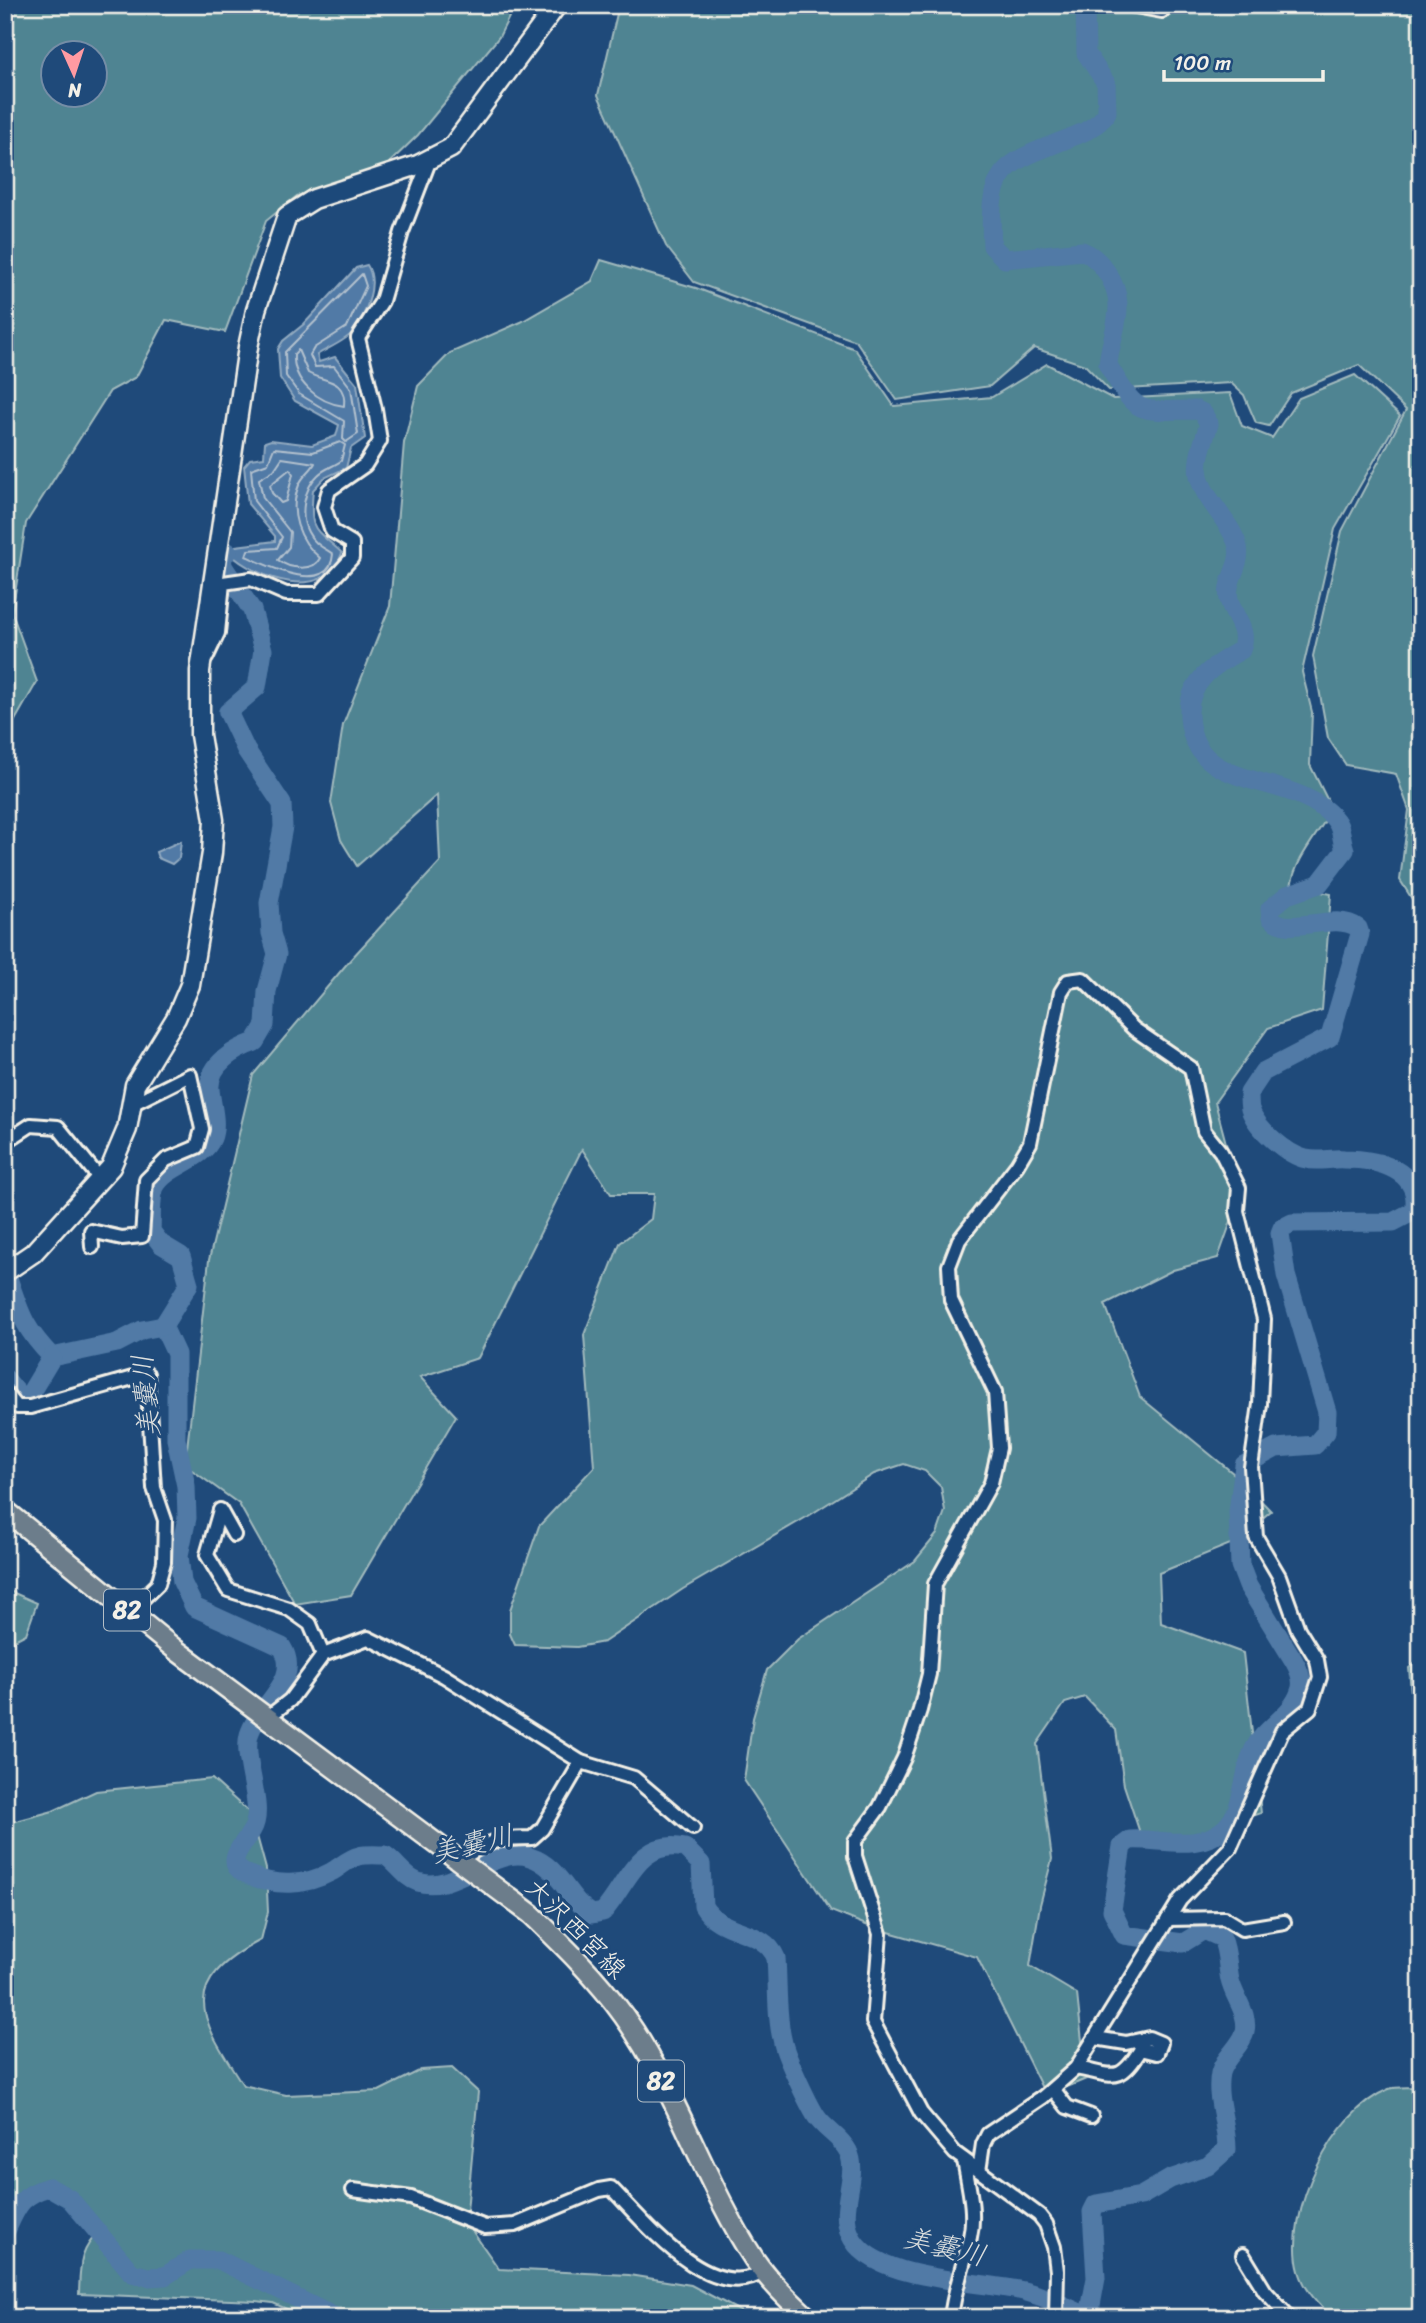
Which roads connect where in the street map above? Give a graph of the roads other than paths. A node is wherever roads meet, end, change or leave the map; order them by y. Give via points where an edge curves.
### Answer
1 (557, 5) edge
2 (1130, 5) edge
3 (1162, 11) dead end
4 (430, 159) junction
5 (200, 671) junction
6 (132, 1104) junction
7 (5, 1142) edge
8 (100, 1180) junction
9 (92, 1247) dead end
10 (5, 1272) edge
11 (5, 1392) edge
12 (5, 1510) edge
13 (234, 1535) dead end
14 (129, 1612) junction
15 (323, 1656) junction
16 (261, 1713) junction
17 (581, 1762) junction
18 (693, 1829) dead end
19 (466, 1866) junction
20 (1168, 1919) junction
21 (1284, 1922) dead end
22 (1095, 2038) junction
23 (1076, 2068) junction
24 (1053, 2090) junction
25 (1091, 2116) dead end
26 (964, 2160) junction
27 (979, 2171) junction
28 (353, 2190) dead end
29 (1243, 2255) dead end
30 (764, 2271) junction
31 (808, 2318) edge
32 (951, 2318) edge
33 (1056, 2318) edge
34 (1290, 2318) edge

1 - 4 street via 451,148
2 - 3 street
4 - 5 street via 314,199 287,216 247,346
4 - 5 street via 382,301 358,338 380,442 365,465 328,490 324,507 331,530 352,543 352,558 318,594 286,594 251,579 223,583 218,633
5 - 6 street via 201,735 214,820 212,853 187,996 143,1068
6 - 8 street via 111,1167
6 - 9 street via 190,1075 202,1129 197,1147 166,1160 146,1180 142,1236 122,1238 91,1231
7 - 8 street via 31,1125 58,1127
8 - 10 street via 33,1253
11 - 14 street via 17,1407 30,1407 148,1374 154,1488 165,1520 164,1562 158,1584
12 - 14 main road, 大沢西宮線 / 82
13 - 15 street via 220,1510 207,1555 228,1590 289,1609 310,1624
14 - 16 main road, 大沢西宮線 / 82
15 - 16 street via 290,1700
15 - 17 street via 368,1638 444,1676
16 - 19 main road, 大沢西宮線 / 82
17 - 18 street via 634,1778
17 - 19 street via 542,1829 532,1838 481,1844
19 - 30 main road, 大沢西宮線 / 82 via 531,1914 582,1963 624,2016 726,2211
20 - 21 street via 1224,1918 1242,1929
20 - 22 street
20 - 26 street via 1230,1848 1282,1731 1310,1709 1320,1677 1317,1660 1298,1629 1279,1576 1256,1537 1251,1467 1264,1319 1237,1211 1239,1188 1204,1132 1191,1068 1134,1029 1083,979 1068,981 1061,992 1030,1143 959,1240 949,1266 951,1300 995,1392 999,1448 991,1483 936,1584 929,1674 904,1758 880,1807 855,1840 858,1867 880,1934 873,2022 921,2113
22 - 23 street
22 - 23 street via 1126,2043 1149,2038 1161,2043 1157,2053 1141,2049 1127,2071 1118,2076
23 - 24 street
24 - 25 street via 1067,2107
24 - 27 street via 988,2134
26 - 27 street
26 - 32 street via 972,2210
27 - 33 street via 1039,2215 1054,2247
28 - 30 street via 411,2198 485,2227 515,2225 611,2188 689,2264 733,2278 755,2277
29 - 34 street via 1265,2291
30 - 31 main road, 大沢西宮線 / 82

